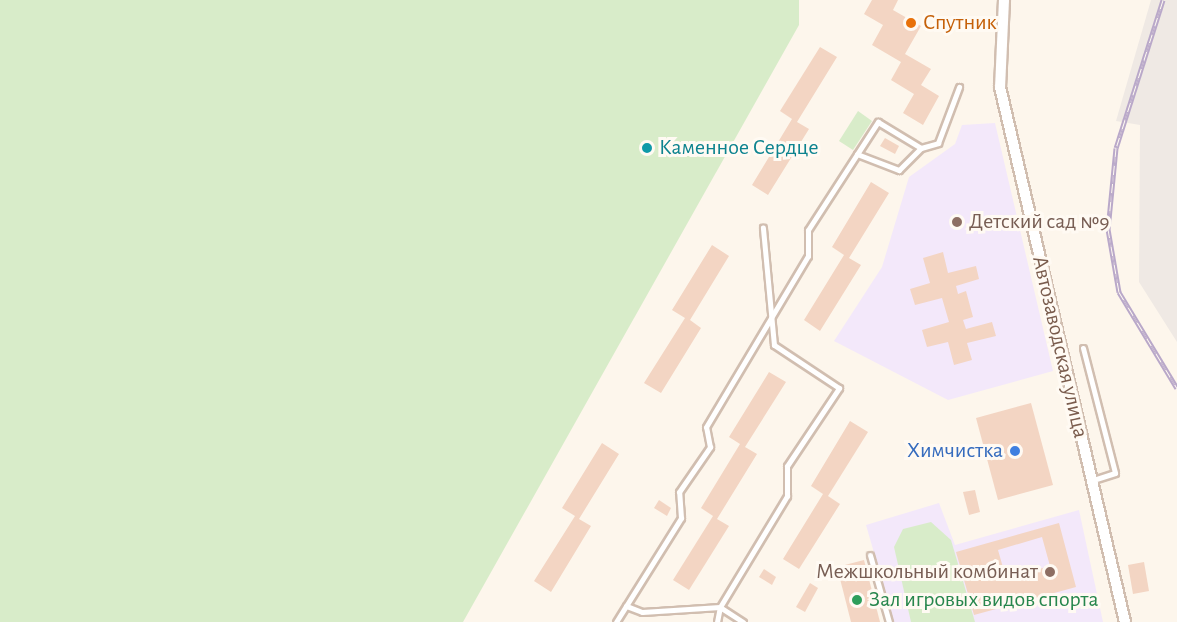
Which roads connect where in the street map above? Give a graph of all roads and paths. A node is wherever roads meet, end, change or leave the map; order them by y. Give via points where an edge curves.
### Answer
1 (1004, 0) edge
2 (958, 87) dead end
3 (921, 148) junction
4 (857, 154) junction
5 (763, 228) dead end
6 (771, 316) junction
7 (1083, 348) dead end
8 (1090, 481) junction
9 (870, 555) dead end
10 (626, 606) junction
11 (720, 607) junction
12 (616, 622) edge
13 (717, 622) edge
14 (743, 622) edge
15 (889, 622) edge
16 (1125, 622) edge

1 - 8 street, Автозаводская улица via 1000,87
2 - 3 lane via 938,143
3 - 4 lane via 899,170
3 - 4 lane via 878,122
4 - 6 lane via 808,230 808,256
5 - 6 lane
6 - 10 lane via 706,426 710,447 679,492 681,518
6 - 11 lane via 774,345 839,388 787,466 787,496
7 - 8 lane via 1115,473
8 - 16 street, Автозаводская улица
9 - 15 lane
10 - 11 lane via 642,612
10 - 12 lane
11 - 13 lane
11 - 14 lane

